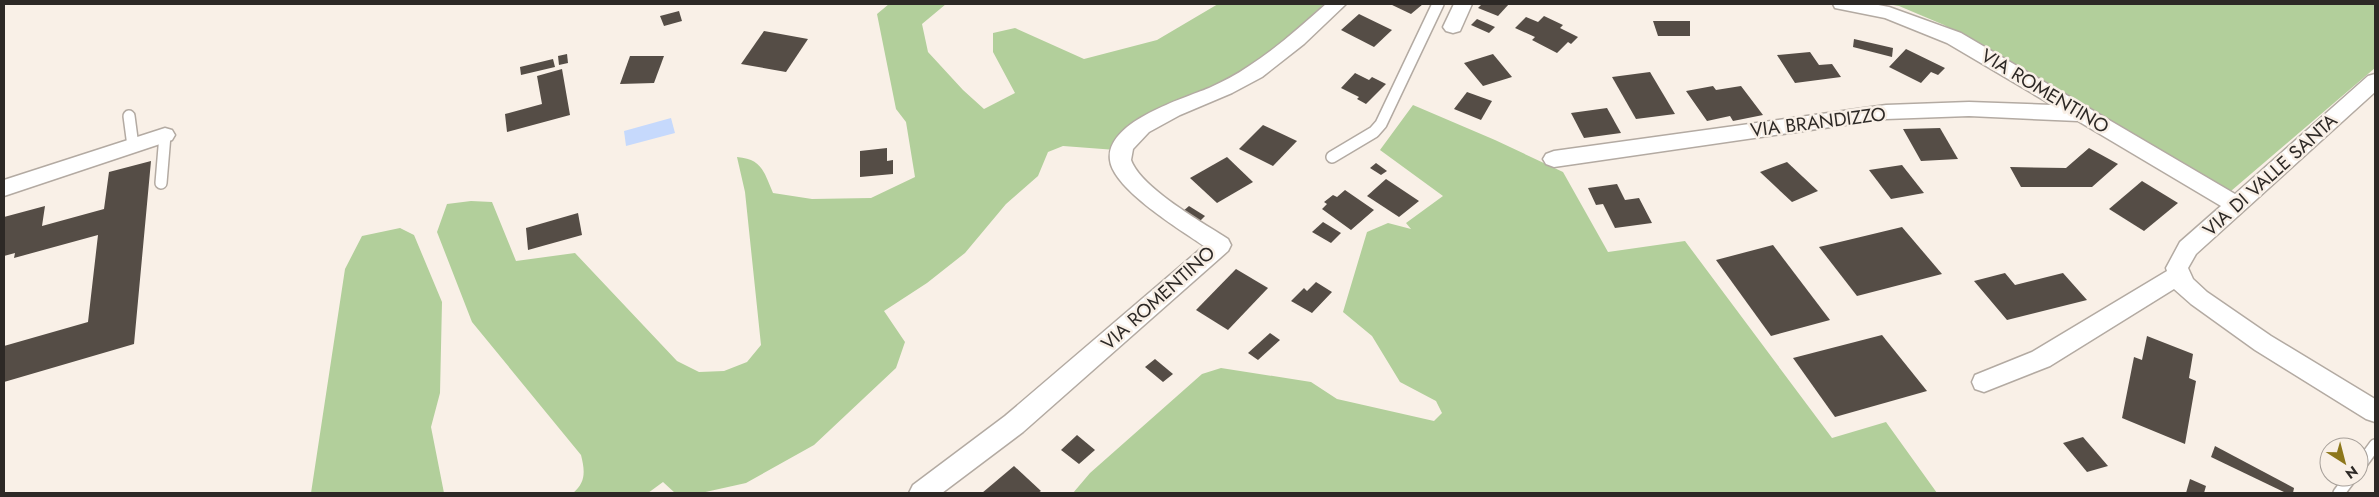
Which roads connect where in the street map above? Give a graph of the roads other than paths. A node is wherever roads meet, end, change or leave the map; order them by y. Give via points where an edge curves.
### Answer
1 (1337, 4) edge
2 (1438, 4) edge
3 (1463, 4) edge
4 (1842, 4) edge
5 (1453, 27) dead end
6 (2375, 81) edge
7 (2083, 114) junction
8 (129, 116) dead end
9 (165, 135) joint
10 (133, 146) junction
11 (1332, 157) dead end
12 (1554, 159) dead end
13 (161, 183) dead end
14 (4, 188) edge
15 (2236, 205) junction
16 (2178, 276) junction
17 (1984, 382) dead end
18 (2375, 412) edge
19 (922, 493) edge

1 - 19 street, VIA ROMENTINO via 1255,71 1216,93 1161,116 1128,140 1120,153 1120,161 1128,175 1148,196 1220,245 1014,424
2 - 11 lane via 1381,124 1368,136
3 - 5 street
4 - 7 street, VIA ROMENTINO via 1888,13 1947,35
6 - 15 street, VIA DI VALLE SANTA
7 - 12 street, VIA BRANDIZZO via 1969,109 1886,112
7 - 15 street, VIA ROMENTINO
8 - 10 lane
9 - 10 street
9 - 13 lane
10 - 14 street
15 - 16 street, VIA DI VALLE SANTA via 2188,248 2179,262
16 - 17 street via 2041,359
16 - 18 street via 2190,292 2263,343

